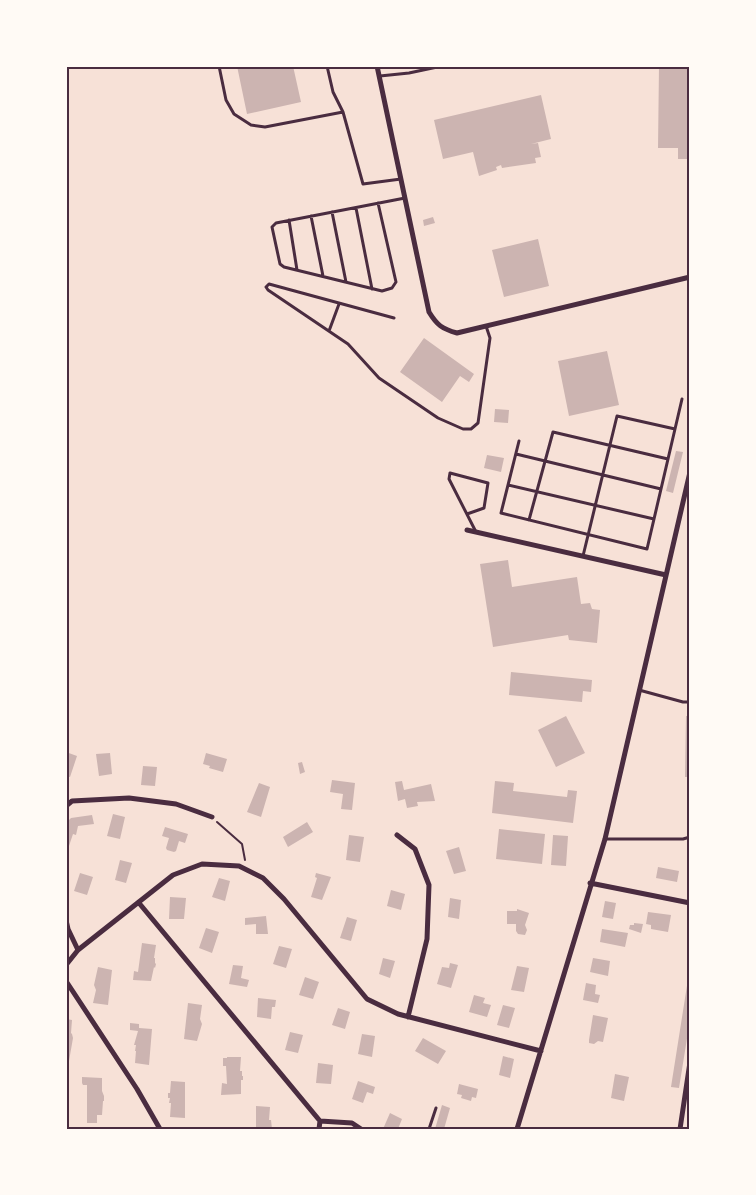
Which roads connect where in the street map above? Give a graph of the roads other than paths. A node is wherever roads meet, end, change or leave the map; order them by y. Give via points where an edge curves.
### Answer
1 (220, 66) edge
2 (327, 66) edge
3 (377, 66) edge
4 (414, 66) edge
5 (442, 66) edge
6 (416, 72) junction
7 (379, 76) junction
8 (343, 112) junction
9 (401, 179) junction
10 (405, 198) junction
11 (378, 203) junction
12 (356, 208) junction
13 (332, 212) junction
14 (311, 216) junction
15 (289, 220) junction
16 (297, 270) junction
17 (323, 276) junction
18 (690, 277) edge
19 (346, 282) junction
20 (372, 288) junction
21 (339, 304) junction
22 (394, 318) dead end
23 (485, 326) junction
24 (329, 331) junction
25 (682, 399) dead end
26 (675, 429) junction
27 (519, 441) dead end
28 (610, 445) junction
29 (516, 454) junction
30 (668, 458) junction
31 (545, 461) junction
32 (690, 472) edge
33 (602, 475) junction
34 (508, 485) junction
35 (661, 488) junction
36 (537, 491) junction
37 (595, 504) junction
38 (467, 514) junction
39 (654, 519) junction
40 (529, 520) junction
41 (467, 530) dead end
42 (476, 532) junction
43 (588, 534) junction
44 (583, 556) junction
45 (666, 575) junction
46 (639, 690) junction
47 (690, 702) edge
48 (66, 806) edge
49 (212, 817) road end
50 (397, 835) dead end
51 (690, 837) edge
52 (605, 839) junction
53 (590, 883) junction
54 (140, 902) junction
55 (690, 903) edge
56 (66, 920) edge
57 (78, 950) junction
58 (66, 965) edge
59 (66, 981) edge
60 (408, 1017) junction
61 (540, 1051) junction
62 (690, 1062) edge
63 (436, 1108) dead end
64 (320, 1121) junction
65 (160, 1129) edge
66 (319, 1129) edge
67 (361, 1129) edge
68 (430, 1129) edge
69 (517, 1129) edge
70 (680, 1129) edge

1 - 8 lane via 226,100 234,114 251,124 265,127
2 - 8 lane via 333,92
3 - 7 street
4 - 6 lane
5 - 6 lane
6 - 7 lane
7 - 9 street
8 - 9 lane via 363,184
9 - 10 street
10 - 11 lane
10 - 23 street via 429,312 434,321 457,333
11 - 12 lane
11 - 20 lane via 396,282 392,288 382,291
12 - 13 lane
12 - 20 lane
13 - 14 lane
13 - 19 lane
14 - 15 lane
14 - 17 lane
15 - 16 lane
15 - 16 lane via 272,227 280,264
16 - 17 lane
17 - 19 lane
18 - 23 street
19 - 20 lane
21 - 22 lane
21 - 24 lane
21 - 24 lane via 267,284 268,290
23 - 24 lane via 490,338 478,424 463,429 438,418 379,378 348,344
25 - 26 lane
26 - 28 lane via 617,416
26 - 30 lane
27 - 29 lane
28 - 30 lane
28 - 31 lane via 553,432
28 - 33 lane
29 - 31 lane
29 - 34 lane
30 - 35 lane
31 - 33 lane
31 - 36 lane
32 - 45 street
33 - 35 lane
33 - 37 lane
34 - 36 lane
34 - 40 lane via 501,513
35 - 39 lane
36 - 37 lane
36 - 40 lane
37 - 39 lane
37 - 43 lane
38 - 38 lane via 484,508 488,484 450,473 449,479
38 - 42 lane
39 - 43 lane via 647,549
40 - 43 lane
41 - 42 street
42 - 44 street
43 - 44 lane
44 - 45 street
45 - 46 street
46 - 47 lane
46 - 52 street
48 - 49 street via 72,801 129,798 176,804
50 - 60 street via 415,850 429,885 428,939
51 - 52 lane
52 - 53 street
53 - 55 street
53 - 61 street
54 - 57 street
54 - 60 street via 173,876 202,864 238,866 263,878 284,899 367,999
54 - 64 street
56 - 57 street
57 - 58 street
59 - 65 street
60 - 61 street
61 - 69 street
62 - 70 street
63 - 68 lane
64 - 66 street
64 - 67 street via 352,1123

